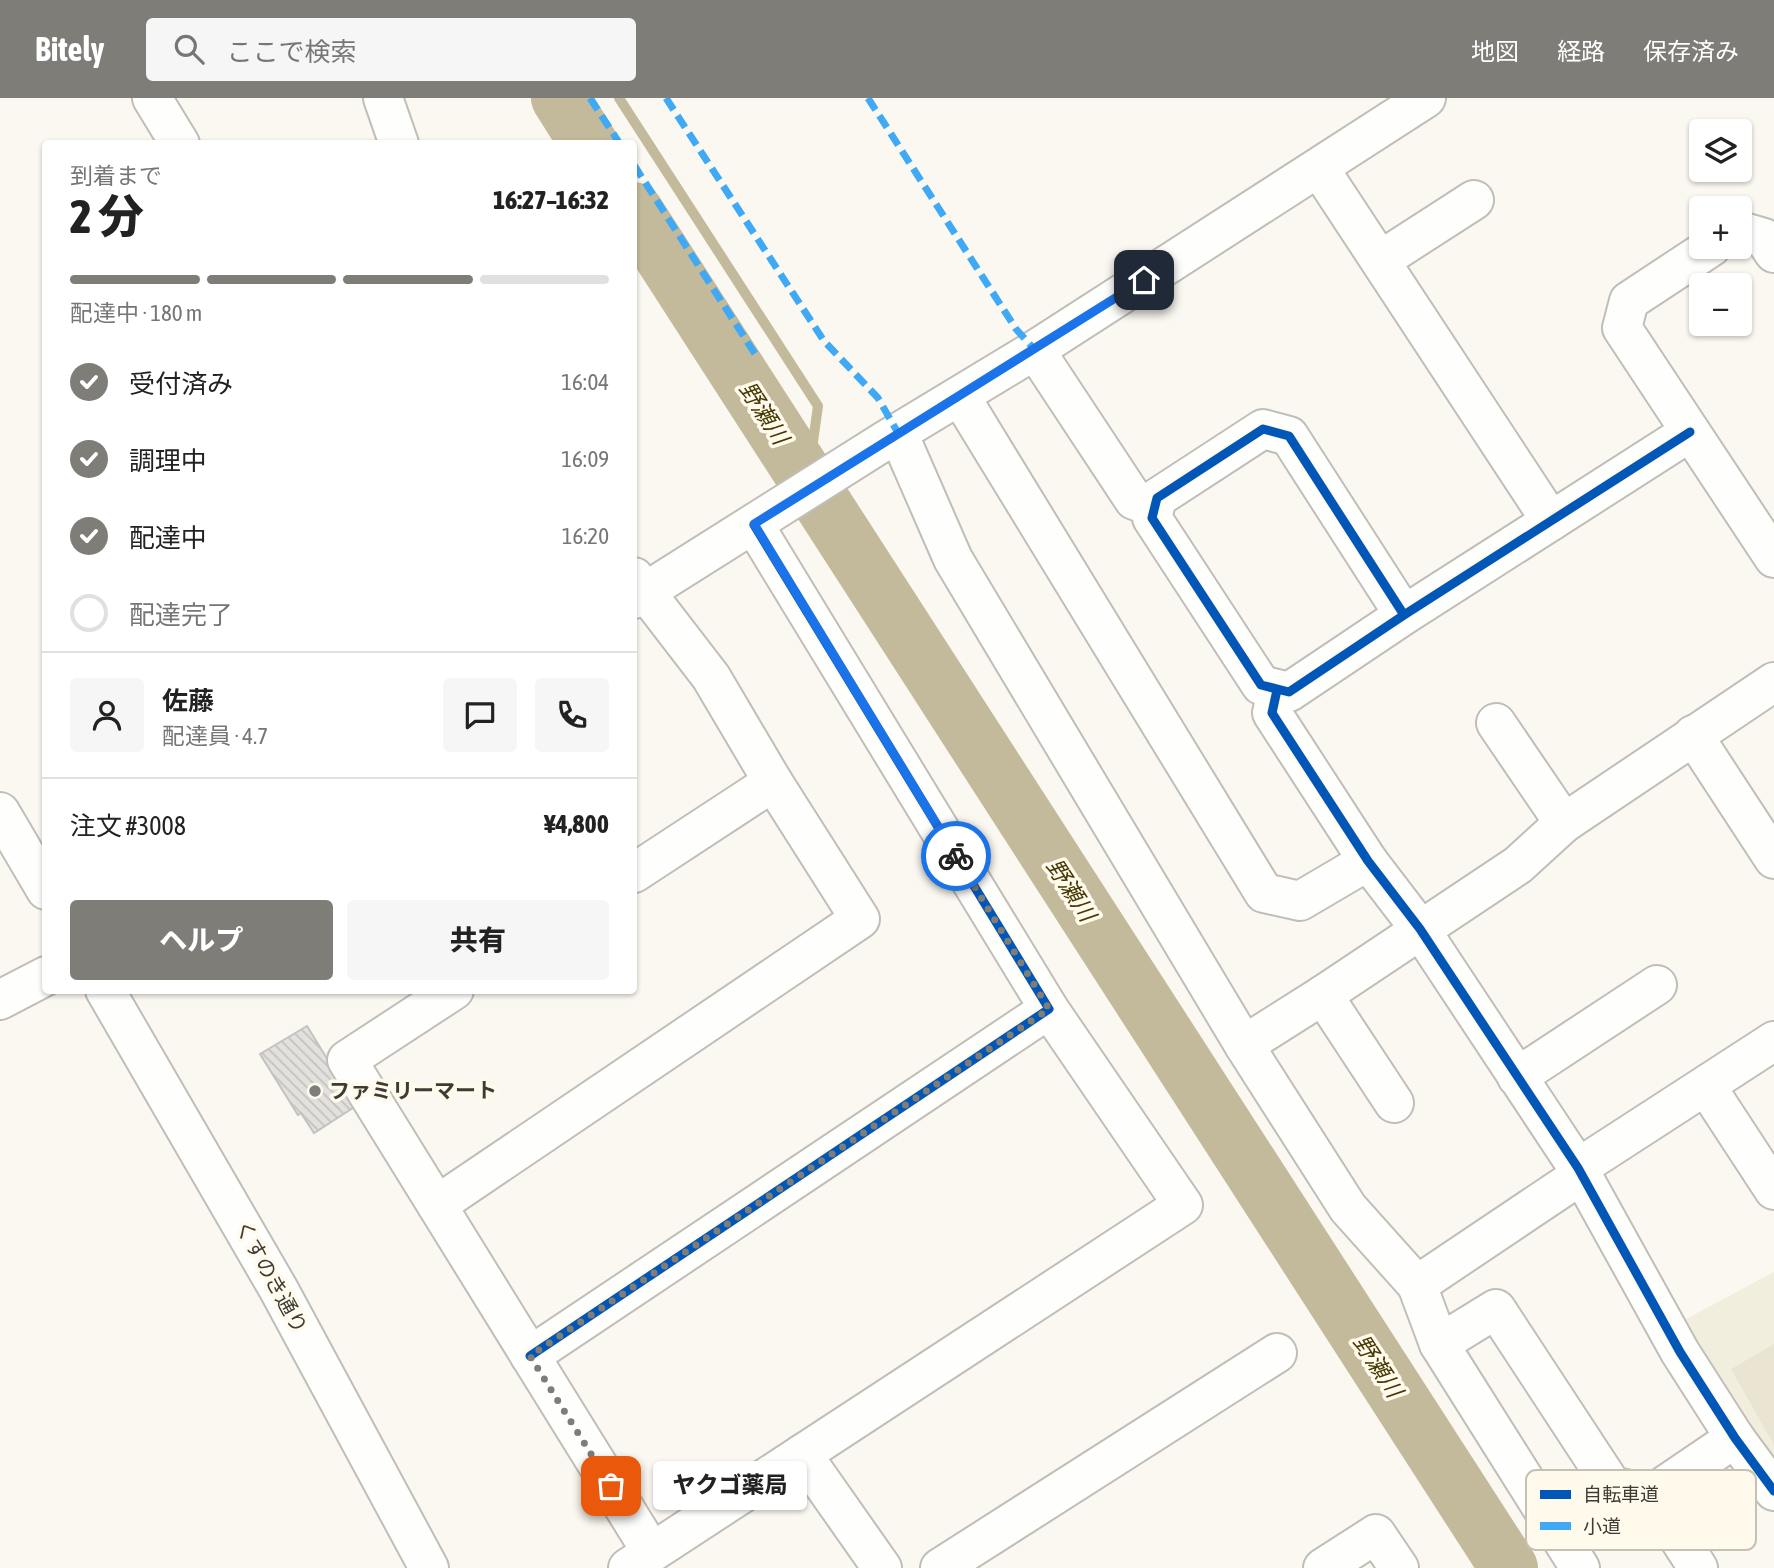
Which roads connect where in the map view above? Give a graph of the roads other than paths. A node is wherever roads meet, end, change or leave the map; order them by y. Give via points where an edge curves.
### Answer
1 (152, 98) edge
2 (383, 98) edge
3 (1426, 98) edge
4 (178, 140) edge
5 (398, 140) edge
6 (1319, 168) junction
7 (1474, 200) dead end
8 (1752, 234) edge
9 (1774, 253) edge
10 (1693, 259) edge
11 (1381, 260) junction
12 (1035, 350) junction
13 (960, 396) junction
14 (1690, 432) junction
15 (892, 436) junction
16 (1154, 508) junction
17 (766, 516) junction
18 (1551, 521) junction
19 (1774, 558) edge
20 (637, 589) edge
21 (1404, 615) junction
22 (1774, 682) edge
23 (1277, 690) junction
24 (1496, 723) dead end
25 (1693, 735) junction
26 (773, 782) junction
27 (0, 812) edge
28 (1564, 823) junction
29 (1774, 859) edge
30 (1368, 861) junction
31 (637, 871) edge
32 (42, 883) edge
33 (1420, 929) junction
34 (42, 978) edge
35 (1657, 985) dead end
36 (107, 994) edge
37 (448, 994) edge
38 (1323, 995) junction
39 (0, 1000) edge
40 (1049, 1009) junction
41 (1774, 1041) edge
42 (1244, 1045) junction
43 (1517, 1077) junction
44 (1706, 1086) junction
45 (1394, 1103) dead end
46 (1579, 1172) junction
47 (1774, 1190) edge
48 (437, 1205) junction
49 (1417, 1285) junction
50 (1440, 1344) junction
51 (1277, 1353) dead end
52 (530, 1356) junction
53 (1735, 1438) junction
54 (803, 1454) junction
55 (1602, 1470) edge
56 (1688, 1470) edge
57 (1526, 1482) edge
58 (1774, 1491) edge
59 (1569, 1550) edge
60 (1686, 1550) edge
61 (639, 1560) edge
62 (429, 1568) edge
63 (882, 1568) edge
64 (940, 1568) edge
65 (1323, 1568) edge
66 (1399, 1568) edge
67 (1580, 1568) edge
68 (1698, 1568) edge

1 - 4 street
2 - 5 street
3 - 6 street
6 - 11 street
6 - 12 street
7 - 11 street
8 - 9 street via 1764,238
10 - 14 street via 1629,301 1622,328
11 - 18 street
12 - 13 street
12 - 16 street via 1134,500
13 - 15 street
13 - 30 street via 1264,893 1300,901
14 - 18 street
14 - 19 street
15 - 17 street
15 - 42 street via 953,559
16 - 21 street via 1157,498 1263,429 1289,436
16 - 23 street via 1152,518 1261,685
17 - 20 street
17 - 40 street
18 - 21 street
20 - 26 street via 711,677
21 - 23 street via 1289,692
22 - 25 street
23 - 30 street via 1272,713
24 - 28 street
25 - 28 street
25 - 29 street
26 - 31 street
26 - 48 street via 860,919
27 - 32 street
28 - 33 street via 1518,865
30 - 33 street
33 - 38 street
33 - 43 street
34 - 39 street
35 - 43 street
36 - 62 street, くすのき通り via 279,1290
37 - 48 street via 347,1060
38 - 42 street
38 - 45 street
40 - 52 street
40 - 54 street via 1183,1205
41 - 44 street
42 - 49 street via 1348,1208
43 - 46 street
44 - 46 street
44 - 47 street
46 - 49 street
46 - 53 street via 1680,1352
48 - 52 street
49 - 50 street
50 - 55 street via 1496,1309
50 - 57 street
51 - 64 street
52 - 61 street
53 - 56 street
53 - 58 street
54 - 61 street
54 - 63 street
59 - 67 street
60 - 68 street
65 - 66 street via 1376,1534

